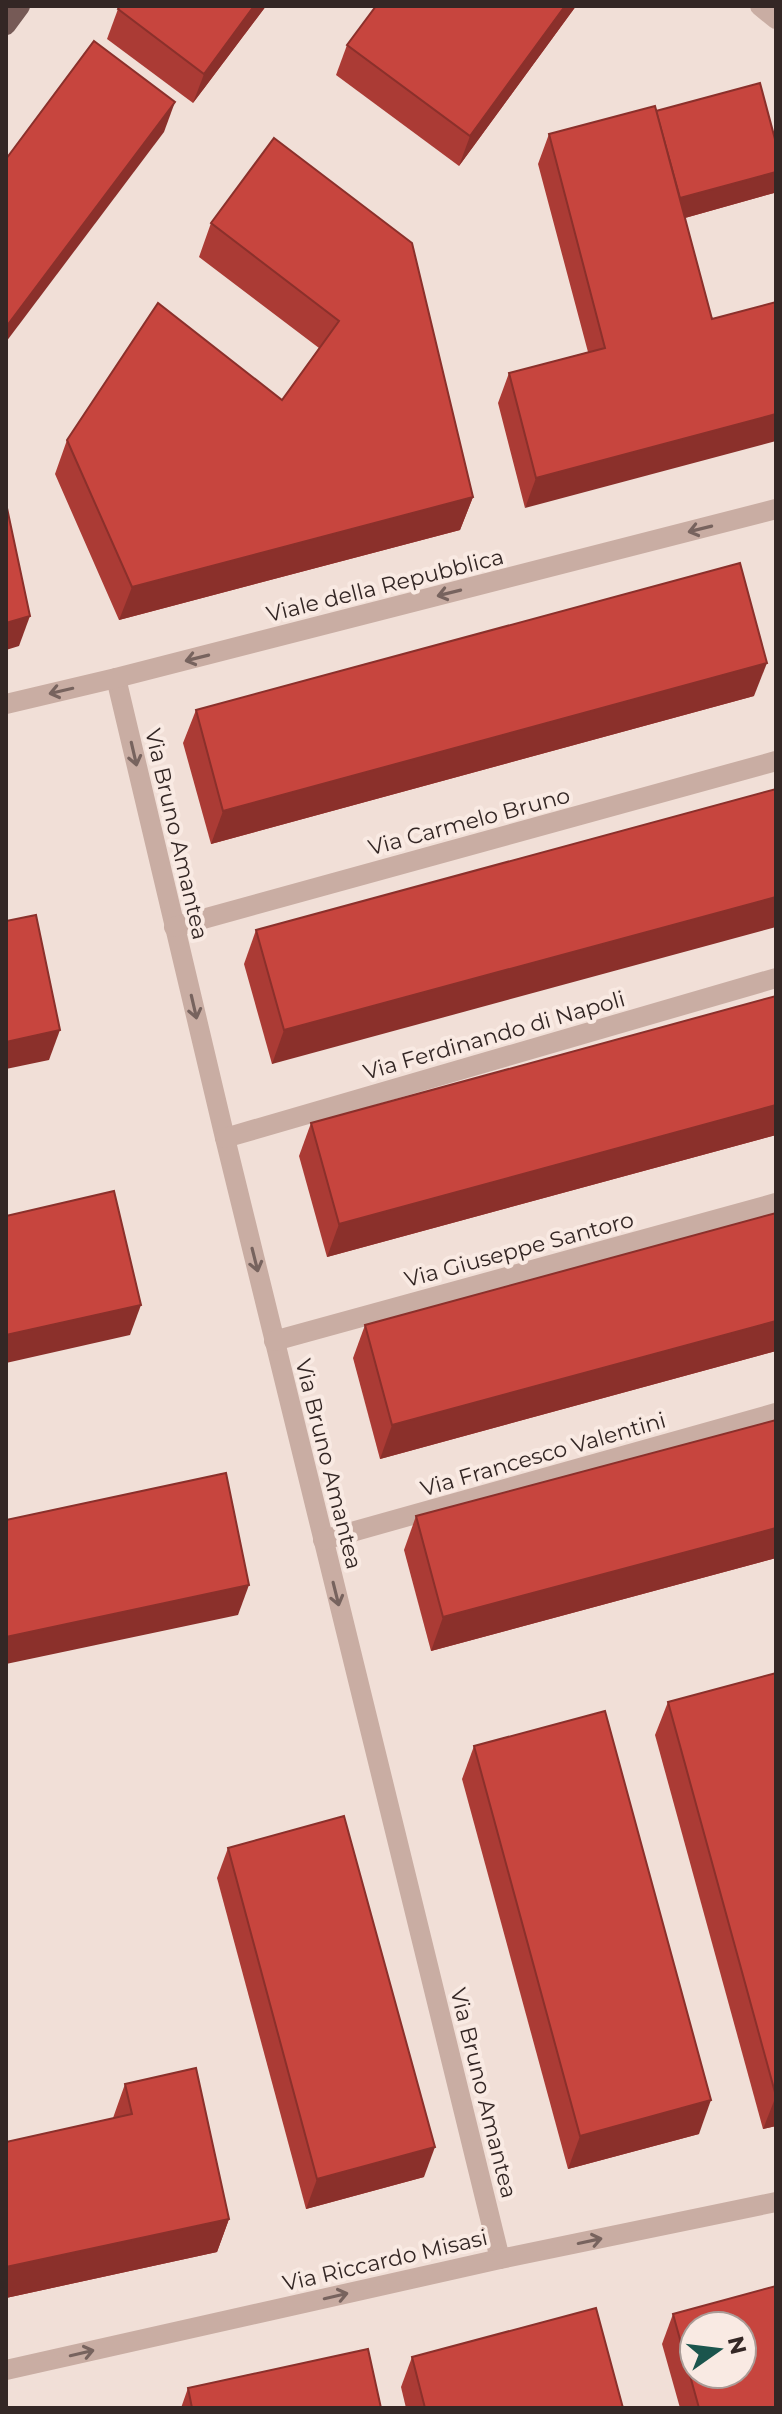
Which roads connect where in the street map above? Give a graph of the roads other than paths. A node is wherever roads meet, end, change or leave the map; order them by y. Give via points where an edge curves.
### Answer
1 (20, 6) edge
2 (760, 6) edge
3 (776, 19) edge
4 (6, 25) edge
5 (776, 509) edge
6 (116, 678) junction
7 (6, 704) edge
8 (776, 761) edge
9 (174, 927) junction
10 (776, 978) edge
11 (225, 1138) junction
12 (776, 1203) edge
13 (274, 1341) junction
14 (776, 1413) edge
15 (323, 1540) junction
16 (776, 2202) edge
17 (500, 2259) junction
18 (6, 2370) edge

1 - 4 main road
2 - 3 street
5 -> 6 street, Viale della Repubblica
6 -> 7 street, Viale della Repubblica
6 -> 9 street, Via Bruno Amantea
8 - 9 street, Via Carmelo Bruno
9 -> 11 street, Via Bruno Amantea
10 - 11 street, Via Ferdinando di Napoli
11 -> 13 street, Via Bruno Amantea
12 - 13 street, Via Giuseppe Santoro
13 - 15 street, Via Bruno Amantea
14 - 15 street, Via Francesco Valentini
15 -> 17 street, Via Bruno Amantea
17 -> 16 street, Via Riccardo Misasi
18 -> 17 street, Via Riccardo Misasi

